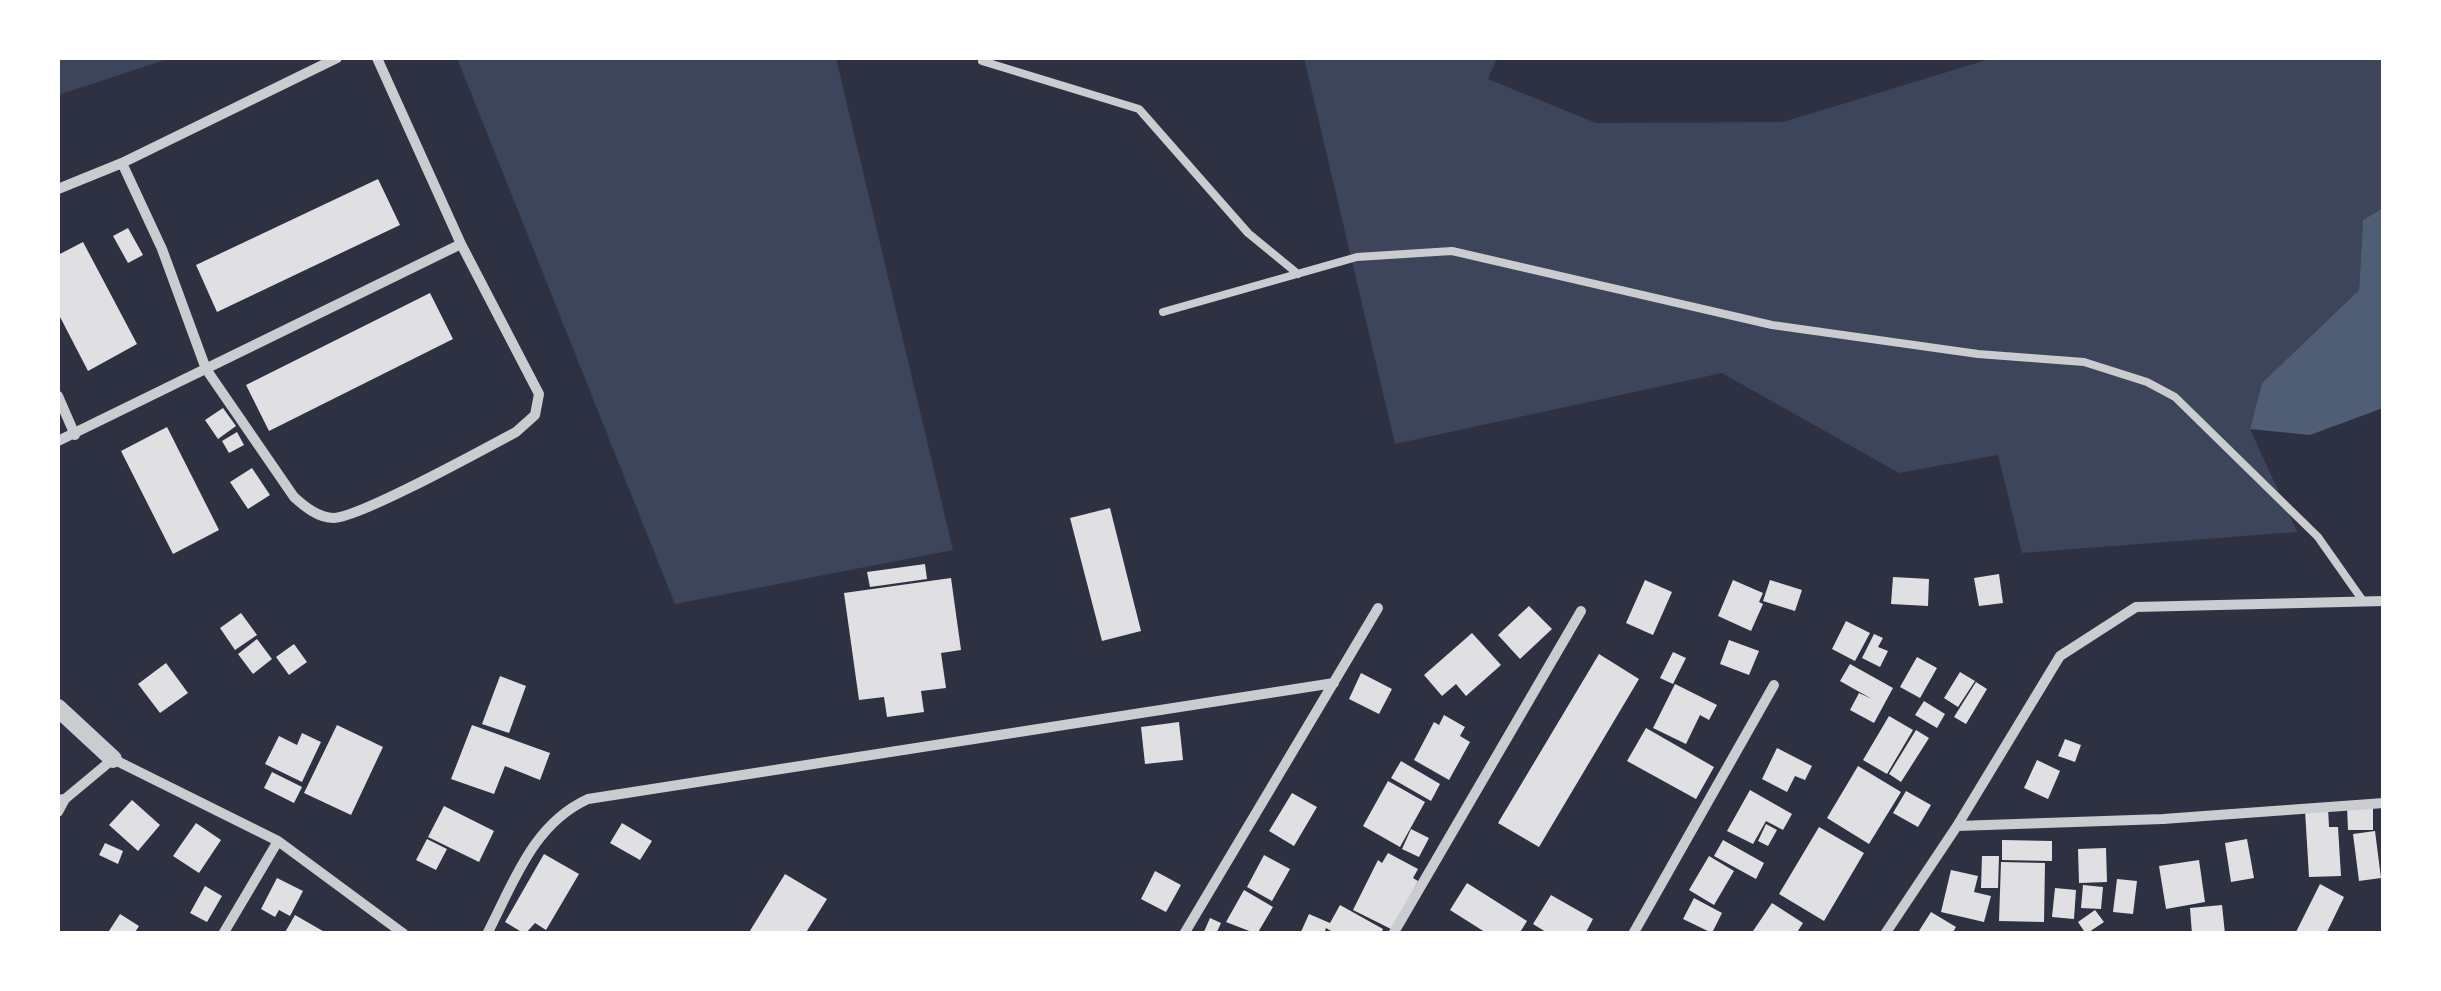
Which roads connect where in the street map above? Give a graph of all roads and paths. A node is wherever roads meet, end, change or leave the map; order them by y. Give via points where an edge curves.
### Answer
1 (336, 58) edge
2 (378, 58) edge
3 (982, 61) dead end
4 (122, 163) junction
5 (58, 189) edge
6 (461, 244) junction
7 (1298, 274) junction
8 (1163, 312) dead end
9 (206, 369) junction
10 (58, 396) edge
11 (75, 435) junction
12 (58, 441) edge
13 (2363, 601) junction
14 (2384, 601) edge
15 (1378, 608) dead end
16 (1580, 611) dead end
17 (1334, 683) junction
18 (1774, 684) dead end
19 (58, 708) edge
20 (113, 759) junction
21 (62, 799) edge
22 (2384, 803) edge
23 (58, 812) edge
24 (1956, 826) junction
25 (278, 841) junction
26 (223, 934) edge
27 (404, 934) edge
28 (487, 934) edge
29 (1184, 934) edge
30 (1394, 934) edge
31 (1632, 934) edge
32 (1885, 934) edge

1 - 4 street
2 - 6 street
3 - 7 lane via 1138,109 1248,233
4 - 5 street
4 - 9 street
6 - 9 street
6 - 9 street via 539,394 535,415 516,432 361,509 333,518 302,504
7 - 8 lane
7 - 13 lane via 1357,257 1452,250 1772,324 2084,362 2175,397 2318,537
9 - 11 street
10 - 11 street
11 - 12 street
13 - 14 street
13 - 24 street via 2136,607 2060,656
15 - 17 street
16 - 30 street
17 - 28 street via 588,798 540,833
17 - 29 street
18 - 31 street
19 - 20 street
20 - 21 street
20 - 25 street
21 - 23 street
22 - 24 street
24 - 32 street
25 - 26 street
25 - 27 street

